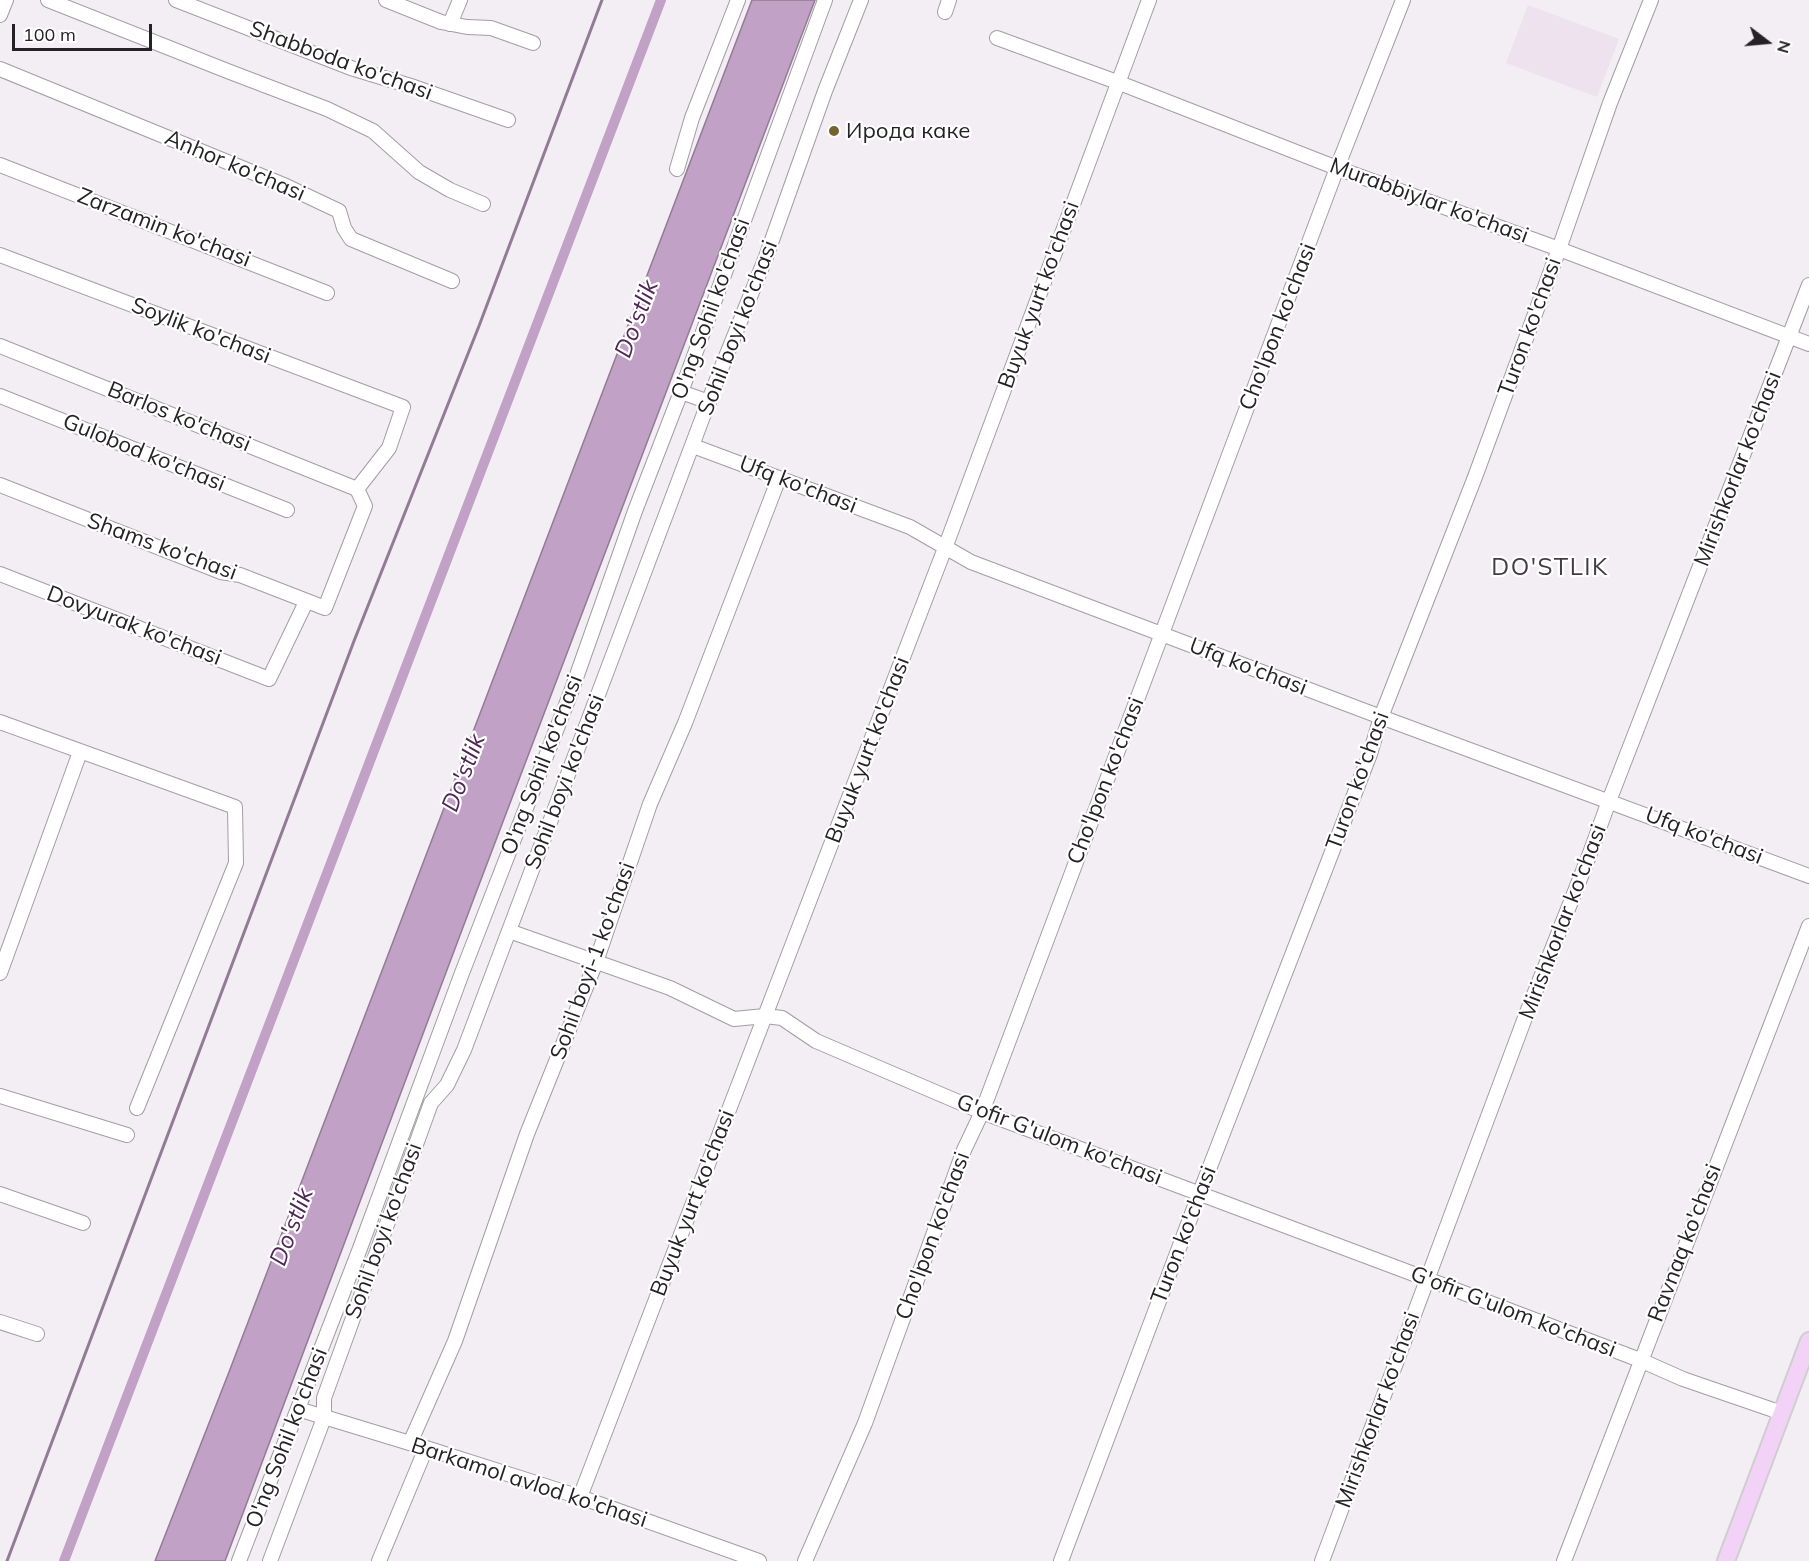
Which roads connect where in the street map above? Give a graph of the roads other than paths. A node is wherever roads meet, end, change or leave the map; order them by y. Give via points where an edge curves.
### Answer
1 (6, 0) edge
2 (48, 0) edge
3 (176, 0) edge
4 (386, 0) edge
5 (460, 0) edge
6 (738, 0) edge
7 (825, 0) edge
8 (861, 0) edge
9 (1149, 0) edge
10 (1403, 0) edge
11 (1651, 0) edge
12 (0, 15) edge
13 (450, 24) junction
14 (997, 38) dead end
15 (533, 43) dead end
16 (0, 69) edge
17 (1117, 81) junction
18 (508, 120) dead end
19 (0, 165) edge
20 (1337, 168) junction
21 (677, 169) dead end
22 (483, 204) dead end
23 (1559, 249) junction
24 (0, 255) edge
25 (452, 281) dead end
26 (1809, 285) edge
27 (327, 293) dead end
28 (1790, 337) junction
29 (1809, 344) edge
30 (0, 346) edge
31 (681, 392) junction
32 (0, 396) edge
33 (709, 402) junction
34 (693, 446) junction
35 (779, 478) junction
36 (0, 485) edge
37 (357, 489) junction
38 (287, 510) dead end
39 (945, 548) junction
40 (0, 574) edge
41 (306, 602) junction
42 (1161, 634) junction
43 (1381, 717) junction
44 (0, 722) edge
45 (80, 752) junction
46 (1609, 801) junction
47 (1809, 876) edge
48 (1809, 926) edge
49 (509, 931) junction
50 (596, 962) junction
51 (0, 973) edge
52 (765, 1016) junction
53 (0, 1096) edge
54 (137, 1108) dead end
55 (982, 1112) junction
56 (126, 1135) dead end
57 (0, 1194) edge
58 (1199, 1195) junction
59 (83, 1223) dead end
60 (1427, 1279) junction
61 (0, 1322) edge
62 (37, 1334) dead end
63 (1809, 1341) edge
64 (1640, 1360) junction
65 (298, 1409) junction
66 (1782, 1413) junction
67 (324, 1418) junction
68 (410, 1443) junction
69 (426, 1448) junction
70 (580, 1497) junction
71 (239, 1561) edge
72 (270, 1561) edge
73 (379, 1561) edge
74 (759, 1561) edge
75 (805, 1561) edge
76 (1061, 1561) edge
77 (1322, 1561) edge
78 (1563, 1561) edge
79 (1726, 1561) edge

1 - 12 street
2 - 22 street via 327,109 373,131 419,172
3 - 18 street, Shabboda ko'chasi via 351,68
4 - 13 street
5 - 13 street
6 - 21 street via 692,118
7 - 31 street, O'ng Sohil ko'chasi
8 - 33 street, Sohil boyi ko'chasi
9 - 17 street, Buyuk yurt ko'chasi
10 - 20 street, Cho'lpon ko'chasi
11 - 23 street, Turon ko'chasi
13 - 15 street via 491,28
14 - 17 street, Murabbiylar ko'chasi
16 - 25 street, Anhor ko'chasi via 286,186 339,211 351,239
17 - 20 street, Murabbiylar ko'chasi
17 - 39 street, Buyuk yurt ko'chasi
19 - 27 street, Zarzamin ko'chasi
20 - 23 street, Murabbiylar ko'chasi
20 - 42 street, Cho'lpon ko'chasi
23 - 28 street, Murabbiylar ko'chasi
23 - 43 street, Turon ko'chasi
24 - 37 street, Soylik ko'chasi via 403,407 389,448
26 - 28 street, Mirishkorlar ko'chasi
28 - 29 street, Murabbiylar ko'chasi
28 - 46 street, Mirishkorlar ko'chasi
30 - 37 street, Barlos ko'chasi
31 - 33 street
31 - 65 street, O'ng Sohil ko'chasi
32 - 38 street, Gulobod ko'chasi
33 - 34 street, Sohil boyi ko'chasi
34 - 35 street, Ufq ko'chasi
34 - 49 street, Sohil boyi ko'chasi
35 - 39 street, Ufq ko'chasi via 910,527
35 - 50 street, Sohil boyi-1 ko'chasi via 650,804
36 - 41 street, Shams ko'chasi
37 - 41 street, Shams ko'chasi via 365,506 325,608
39 - 42 street, Ufq ko'chasi via 971,562
39 - 52 street, Buyuk yurt ko'chasi
40 - 41 street, Dovyurak ko'chasi via 269,679
42 - 43 street, Ufq ko'chasi
42 - 55 street, Cho'lpon ko'chasi
43 - 46 street, Ufq ko'chasi
43 - 58 street, Turon ko'chasi via 1366,765
44 - 45 street
45 - 51 street
45 - 54 street via 235,807 236,863
46 - 47 street, Ufq ko'chasi
46 - 60 street, Mirishkorlar ko'chasi
48 - 64 street, Ravnaq ko'chasi
49 - 50 street, G'ofir G'ulom ko'chasi
49 - 67 street, Sohil boyi ko'chasi via 464,1050 447,1085 431,1103 324,1398
50 - 52 street, G'ofir G'ulom ko'chasi via 670,988 734,1018
50 - 68 street, Sohil boyi-1 ko'chasi via 527,1134 455,1341
52 - 55 street, G'ofir G'ulom ko'chasi via 782,1018 816,1041
52 - 70 street, Buyuk yurt ko'chasi
53 - 56 street
55 - 58 street, G'ofir G'ulom ko'chasi
55 - 75 street, Cho'lpon ko'chasi via 964,1150 865,1424
57 - 59 street
58 - 60 street, G'ofir G'ulom ko'chasi
58 - 76 street, Turon ko'chasi
60 - 64 street, G'ofir G'ulom ko'chasi
60 - 77 street, Mirishkorlar ko'chasi
61 - 62 street
63 - 66 main road
64 - 66 street, G'ofir G'ulom ko'chasi
64 - 78 street, Ravnaq ko'chasi
65 - 67 street, Barkamol avlod ko'chasi
65 - 71 street, O'ng Sohil ko'chasi
66 - 79 main road
67 - 68 street, Barkamol avlod ko'chasi
67 - 72 street, Sohil boyi ko'chasi
68 - 69 street, Barkamol avlod ko'chasi
69 - 70 street, Barkamol avlod ko'chasi
69 - 73 street
70 - 74 street, Barkamol avlod ko'chasi

